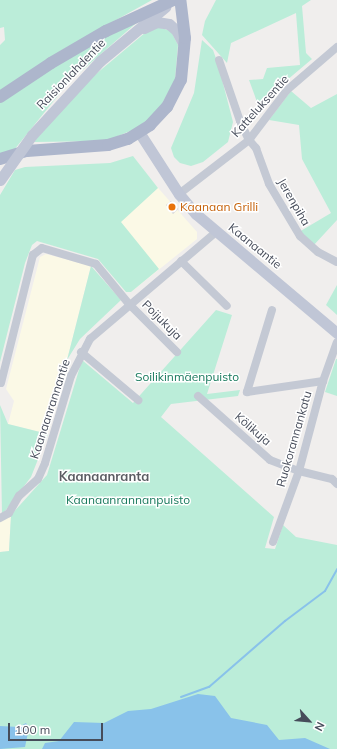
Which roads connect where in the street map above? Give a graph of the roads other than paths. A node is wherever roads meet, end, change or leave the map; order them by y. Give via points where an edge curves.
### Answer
1 (174, 0) edge
2 (180, 0) edge
3 (127, 36) junction
4 (185, 46) junction
5 (337, 47) edge
6 (334, 58) edge
7 (219, 60) dead end
8 (0, 97) edge
9 (140, 132) junction
10 (249, 140) junction
11 (0, 159) edge
12 (0, 180) edge
13 (179, 194) junction
14 (216, 232) junction
15 (181, 261) junction
16 (337, 262) edge
17 (129, 304) junction
18 (227, 306) dead end
19 (272, 310) dead end
20 (337, 333) edge
21 (337, 342) edge
22 (82, 352) junction
23 (177, 352) dead end
24 (323, 381) junction
25 (1, 383) edge
26 (198, 396) dead end
27 (138, 400) dead end
28 (299, 471) junction
29 (337, 484) edge
30 (0, 518) edge
31 (273, 542) dead end

1 - 3 main road, Raisionlahdentie
1 - 8 main road via 106,31
2 - 4 main road
3 - 4 main road via 161,22 176,30
3 - 12 main road, Raisionlahdentie, bridge via 72,88 32,135
4 - 9 main road via 183,72 175,94 162,113
5 - 6 street, Katteluksentie
6 - 10 street, Katteluksentie via 287,90
7 - 10 street, Jerenpiha
9 - 11 main road via 108,145 27,151
9 - 13 main road, Kaanaantie
10 - 13 street, Katteluksentie
10 - 16 street, Jerenpiha via 256,148 269,184 300,236 318,252
13 - 14 main road, Kaanaantie
14 - 15 street, Kaanaanrannantie
14 - 20 main road, Kaanaantie
15 - 17 street, Kaanaanrannantie
15 - 18 street
17 - 22 street, Kaanaanrannantie via 90,339
17 - 23 street, Poijukuja
17 - 25 street, Poijukuja via 90,260 58,251 36,250
19 - 24 street via 247,392
21 - 24 street, Ruokorannankatu
22 - 27 street
22 - 30 street, Kaanaanrannantie via 70,376 38,479 19,496 9,513
24 - 28 street, Ruokorannankatu
26 - 28 street, Kölikuja via 270,460
28 - 29 street, Kölikuja via 332,479
28 - 31 street, Ruokorannankatu

